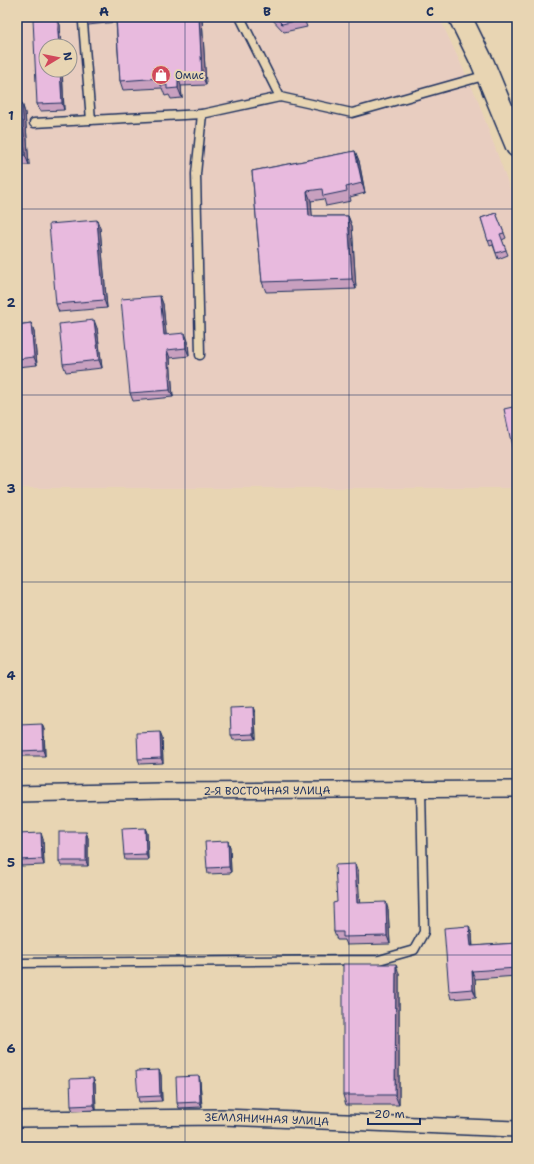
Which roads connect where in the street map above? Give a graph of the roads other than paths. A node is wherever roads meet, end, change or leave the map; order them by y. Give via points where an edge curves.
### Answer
1 (240, 17) edge
2 (460, 17) edge
3 (83, 23) dead end
4 (487, 75) junction
5 (280, 97) junction
6 (202, 114) junction
7 (91, 120) junction
8 (34, 123) dead end
9 (517, 146) edge
10 (200, 356) dead end
11 (421, 789) junction
12 (517, 789) edge
13 (17, 794) edge
14 (17, 963) edge
15 (17, 1119) edge
16 (517, 1129) edge

1 - 5 lane
2 - 4 main road
3 - 7 lane
4 - 5 lane via 352,113
4 - 9 main road
5 - 6 lane
6 - 7 lane
6 - 10 lane via 196,174
7 - 8 lane
11 - 12 street, 2-Я ВОСТОЧНАЯ УЛИЦА
11 - 13 street, 2-Я ВОСТОЧНАЯ УЛИЦА
11 - 14 lane via 424,932 414,950 379,960
15 - 16 street, ЗЕМЛЯНИЧНАЯ УЛИЦА via 223,1117

